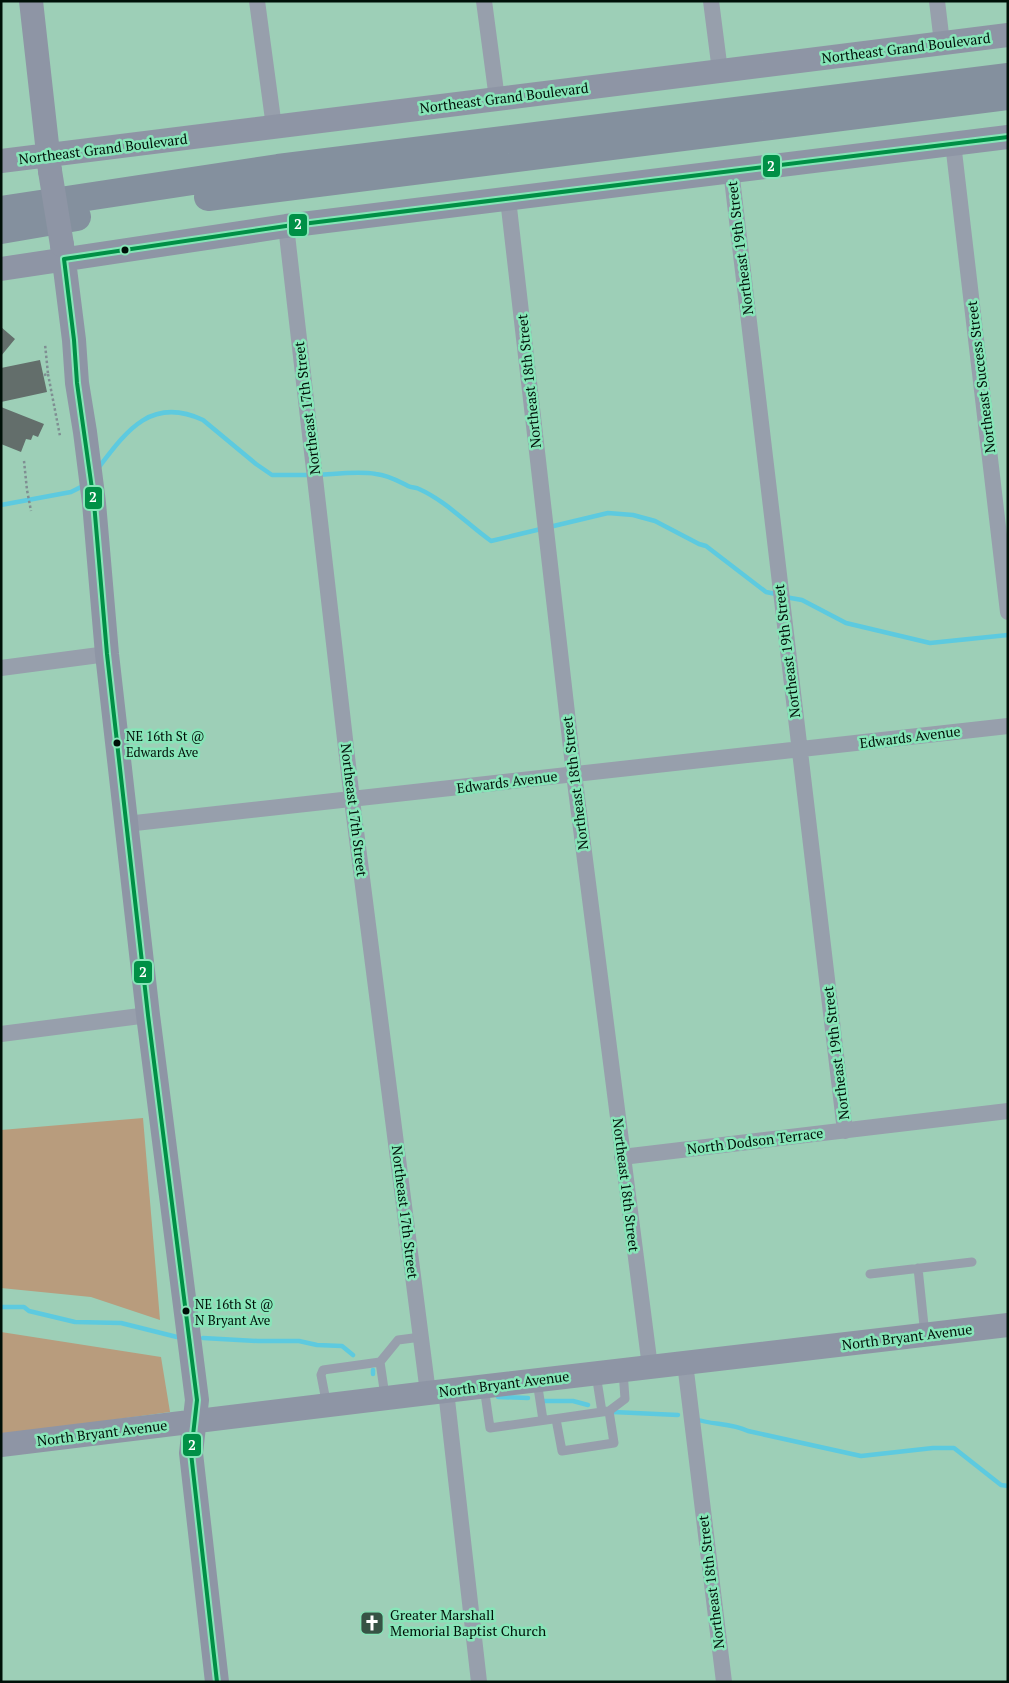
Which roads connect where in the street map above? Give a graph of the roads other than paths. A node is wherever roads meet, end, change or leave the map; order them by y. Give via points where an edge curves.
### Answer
1 (31, 1) edge
2 (256, 1) edge
3 (484, 1) edge
4 (711, 1) edge
5 (937, 1) edge
6 (1008, 35) edge
7 (942, 43) junction
8 (720, 71) junction
9 (1008, 77) edge
10 (1008, 96) edge
11 (497, 99) junction
12 (274, 127) junction
13 (1008, 137) edge
14 (953, 143) junction
15 (1, 161) edge
16 (50, 163) junction
17 (731, 170) junction
18 (508, 199) junction
19 (1, 210) edge
20 (286, 226) junction
21 (1, 230) edge
22 (63, 252) junction
23 (1, 269) edge
24 (1008, 612) edge
25 (107, 654) junction
26 (1, 668) edge
27 (1008, 726) edge
28 (799, 750) junction
29 (574, 774) junction
30 (352, 800) junction
31 (126, 824) junction
32 (148, 1016) junction
33 (1, 1034) edge
34 (1008, 1111) edge
35 (846, 1131) junction
36 (622, 1157) junction
37 (972, 1262) dead end
38 (918, 1268) junction
39 (870, 1274) dead end
40 (1008, 1325) edge
41 (925, 1335) junction
42 (421, 1337) junction
43 (380, 1362) junction
44 (685, 1363) junction
45 (650, 1367) junction
46 (623, 1370) junction
47 (596, 1373) junction
48 (537, 1380) junction
49 (484, 1386) junction
50 (437, 1392) junction
51 (385, 1399) junction
52 (327, 1406) junction
53 (606, 1412) junction
54 (556, 1418) junction
55 (543, 1420) junction
56 (195, 1422) junction
57 (1, 1445) edge
58 (217, 1682) edge
59 (479, 1682) edge
60 (724, 1682) edge

1 - 16 street
2 - 12 street
3 - 11 street
4 - 8 street
5 - 7 street
6 - 7 street, Northeast Grand Boulevard
7 - 8 street, Northeast Grand Boulevard
8 - 11 street, Northeast Grand Boulevard
9 - 19 highway via 278,168
10 - 21 highway via 282,187
11 - 12 street, Northeast Grand Boulevard
12 - 16 street, Northeast Grand Boulevard
13 - 14 street
14 - 17 street
14 - 24 street, Northeast Success Street
15 - 16 street, Northeast Grand Boulevard
16 - 22 street, bridge
17 - 18 street
17 - 28 street, Northeast 19th Street
18 - 20 street
18 - 29 street, Northeast 18th Street
20 - 22 street
20 - 30 street, Northeast 17th Street
22 - 23 street
22 - 25 street via 94,503
25 - 26 street
25 - 31 street
27 - 28 street, Edwards Avenue
28 - 29 street, Edwards Avenue
28 - 35 street, Northeast 19th Street
29 - 30 street, Edwards Avenue
29 - 36 street, Northeast 18th Street
30 - 31 street, Edwards Avenue
30 - 42 street, Northeast 17th Street
31 - 32 street
32 - 33 street
32 - 56 street via 197,1400
34 - 35 street, North Dodson Terrace
35 - 36 street, North Dodson Terrace
36 - 45 street, Northeast 18th Street
37 - 38 lane
38 - 39 lane
38 - 41 lane
40 - 41 street, North Bryant Avenue
41 - 44 street, North Bryant Avenue
42 - 43 lane via 398,1340
42 - 50 street, Northeast 17th Street
43 - 51 lane
43 - 52 lane via 323,1370
44 - 45 street, North Bryant Avenue
44 - 60 street, Northeast 18th Street
45 - 46 street, North Bryant Avenue
46 - 47 street, North Bryant Avenue
46 - 53 lane via 625,1399
47 - 48 street, North Bryant Avenue
47 - 53 lane
48 - 49 street, North Bryant Avenue
48 - 55 lane
49 - 50 street, North Bryant Avenue
49 - 55 lane via 490,1428
50 - 51 street, North Bryant Avenue
50 - 59 street, Northeast 17th Street
51 - 52 street, North Bryant Avenue
52 - 56 street, North Bryant Avenue
53 - 54 lane
53 - 54 lane via 614,1443 562,1450
54 - 55 lane
56 - 57 street, North Bryant Avenue
56 - 58 street via 191,1453

